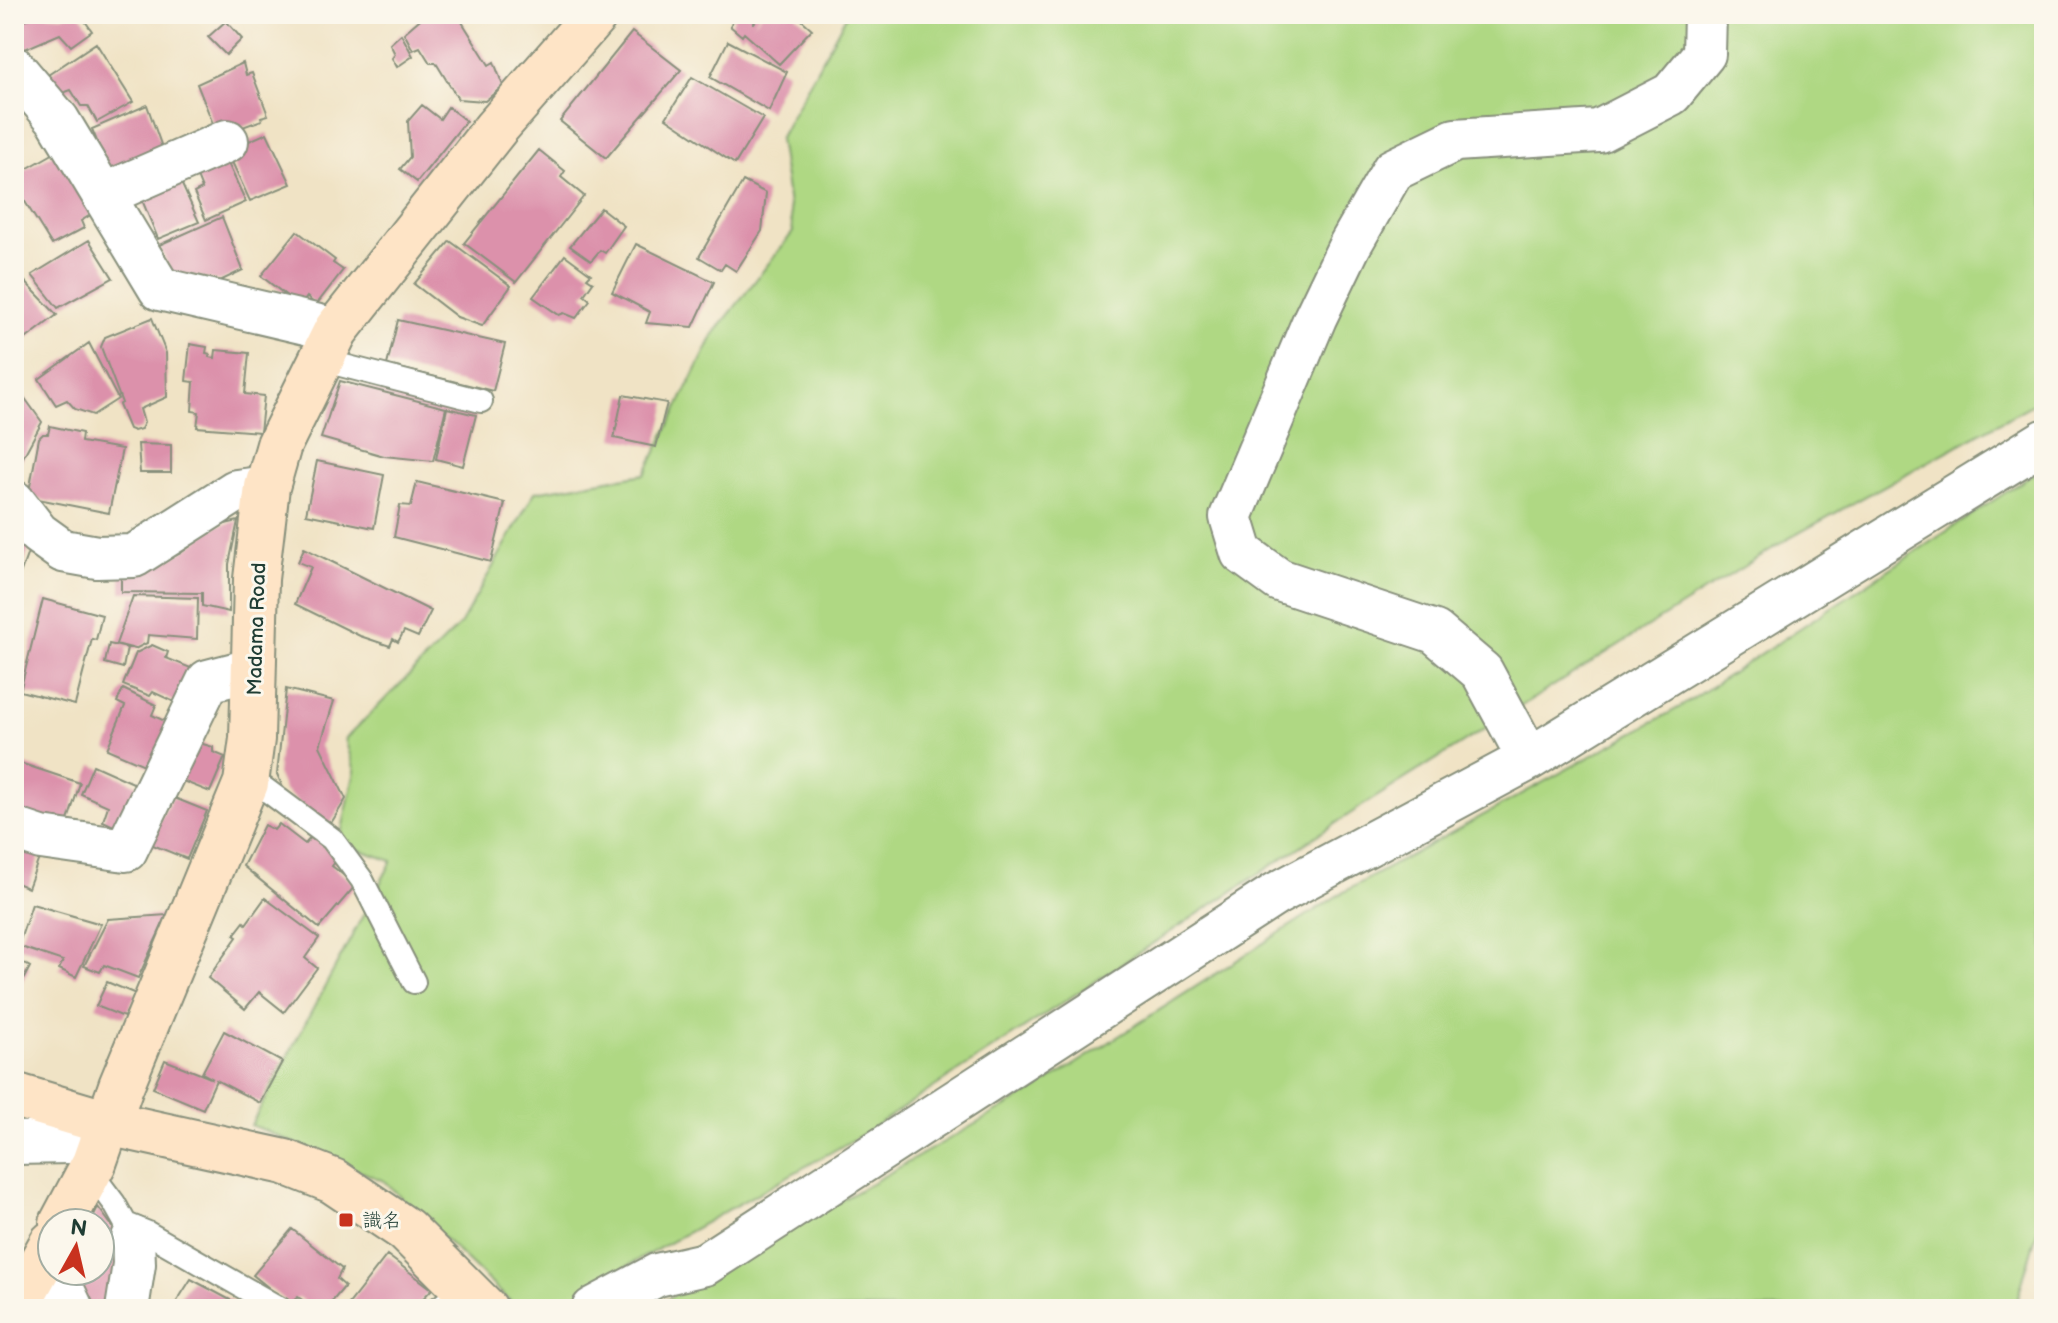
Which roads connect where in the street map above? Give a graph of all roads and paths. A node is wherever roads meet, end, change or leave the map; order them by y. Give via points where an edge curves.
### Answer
1 (596, 14) edge
2 (1705, 14) edge
3 (14, 68) edge
4 (227, 141) dead end
5 (103, 195) junction
6 (328, 345) junction
7 (481, 401) dead end
8 (2044, 441) edge
9 (267, 487) junction
10 (14, 502) edge
11 (254, 669) junction
12 (1529, 759) junction
13 (246, 783) junction
14 (14, 829) edge
15 (414, 982) dead end
16 (14, 1095) edge
17 (108, 1123) junction
18 (14, 1143) edge
19 (90, 1171) junction
20 (74, 1207) edge
21 (129, 1231) junction
22 (36, 1278) edge
23 (65, 1287) edge
24 (462, 1302) edge
25 (15, 1309) edge
26 (72, 1309) edge
27 (127, 1309) edge
28 (281, 1309) edge
29 (593, 1309) edge

1 - 6 street, Madama Road via 496,128
2 - 12 street via 1704,54 1671,94 1599,131 1455,140 1393,170 1315,318 1231,517 1242,553 1279,580 1435,632 1482,672
3 - 5 street via 58,120
4 - 5 street
5 - 6 street via 160,289
6 - 7 lane
6 - 9 street, Madama Road via 279,445
8 - 12 street
9 - 10 street via 236,491 134,556 63,551 38,533
9 - 11 street, Madama Road via 256,579
11 - 13 street, Madama Road
11 - 14 street via 208,681 126,850
12 - 29 street via 1276,894 705,1264 657,1275
13 - 15 lane via 265,789 332,839 362,880
13 - 17 street, Madama Road
16 - 17 street
17 - 18 street via 71,1142
17 - 19 street, Madama Road
17 - 24 street via 285,1162 333,1181 406,1230
19 - 20 street, Madama Road
19 - 21 lane
21 - 27 street via 134,1264
21 - 28 lane via 148,1233
22 - 25 street, Madama Road
23 - 26 street

